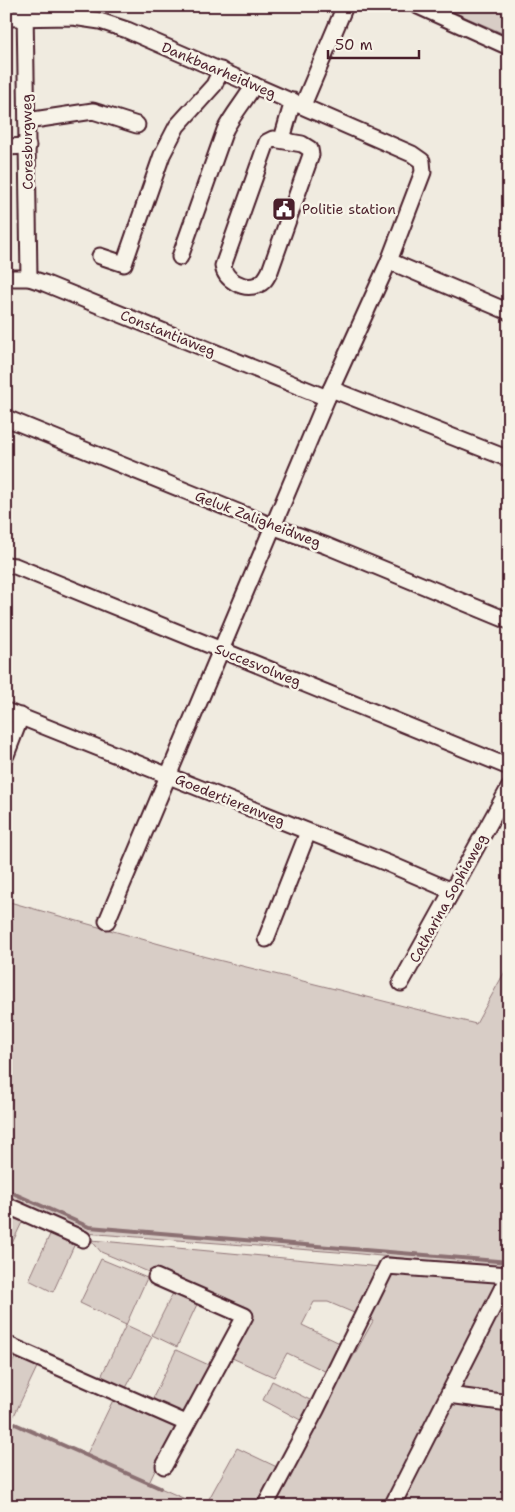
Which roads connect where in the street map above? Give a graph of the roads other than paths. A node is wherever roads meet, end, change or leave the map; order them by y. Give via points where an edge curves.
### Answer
1 (345, 6) edge
2 (418, 6) edge
3 (25, 11) edge
4 (6, 18) edge
5 (509, 47) edge
6 (221, 70) junction
7 (254, 85) junction
8 (298, 103) junction
9 (27, 121) junction
10 (136, 125) dead end
11 (282, 139) junction
12 (28, 146) junction
13 (6, 147) edge
14 (100, 256) dead end
15 (180, 257) dead end
16 (389, 261) junction
17 (6, 278) edge
18 (29, 278) junction
19 (509, 312) edge
20 (329, 393) junction
21 (6, 418) edge
22 (509, 459) edge
23 (272, 526) junction
24 (6, 565) edge
25 (509, 621) edge
26 (221, 650) junction
27 (6, 711) edge
28 (21, 716) junction
29 (6, 756) edge
30 (509, 767) edge
31 (168, 775) junction
32 (506, 799) edge
33 (308, 832) junction
34 (452, 891) junction
35 (106, 922) dead end
36 (266, 939) dead end
37 (401, 982) dead end
38 (6, 1205) edge
39 (83, 1239) dead end
40 (509, 1275) edge
41 (156, 1277) dead end
42 (6, 1344) edge
43 (449, 1395) junction
44 (509, 1402) edge
45 (186, 1423) junction
46 (164, 1466) dead end
47 (265, 1506) edge
48 (392, 1506) edge

1 - 8 street
2 - 5 street
3 - 4 street, Dankbaarheidweg
3 - 6 street, Dankbaarheidweg via 100,21
3 - 9 street, Coresburgweg
6 - 7 street, Dankbaarheidweg
6 - 14 street via 214,85 177,126 162,155 124,264
7 - 8 street, Dankbaarheidweg
7 - 15 street via 225,130
8 - 11 street
8 - 16 street, Dankbaarheidweg via 412,154 422,162 423,172
9 - 10 street via 93,111
9 - 12 street, Coresburgweg
11 - 11 street via 267,142 223,266 224,272 237,284 257,285 270,271 311,155 310,148
12 - 13 street
12 - 18 street, Coresburgweg
16 - 19 street
16 - 20 street
17 - 18 street, Constantiaweg
18 - 20 street, Constantiaweg
20 - 22 street, Constantiaweg
20 - 23 street
21 - 23 street, Geluk Zaligheidweg
23 - 25 street, Geluk Zaligheidweg
23 - 26 street
24 - 26 street, Succesvolweg
26 - 30 street, Succesvolweg
26 - 31 street
27 - 28 street, Goedertierenweg
28 - 29 street
28 - 31 street, Goedertierenweg
31 - 33 street, Goedertierenweg
31 - 35 street
32 - 34 street, Catharina Sophiaweg
33 - 34 street, Goedertierenweg
33 - 36 street
34 - 37 street, Catharina Sophiaweg
38 - 39 street
40 - 43 street
40 - 47 street via 387,1266
41 - 45 street via 245,1316
42 - 45 street
43 - 44 street
43 - 48 street
45 - 46 street

